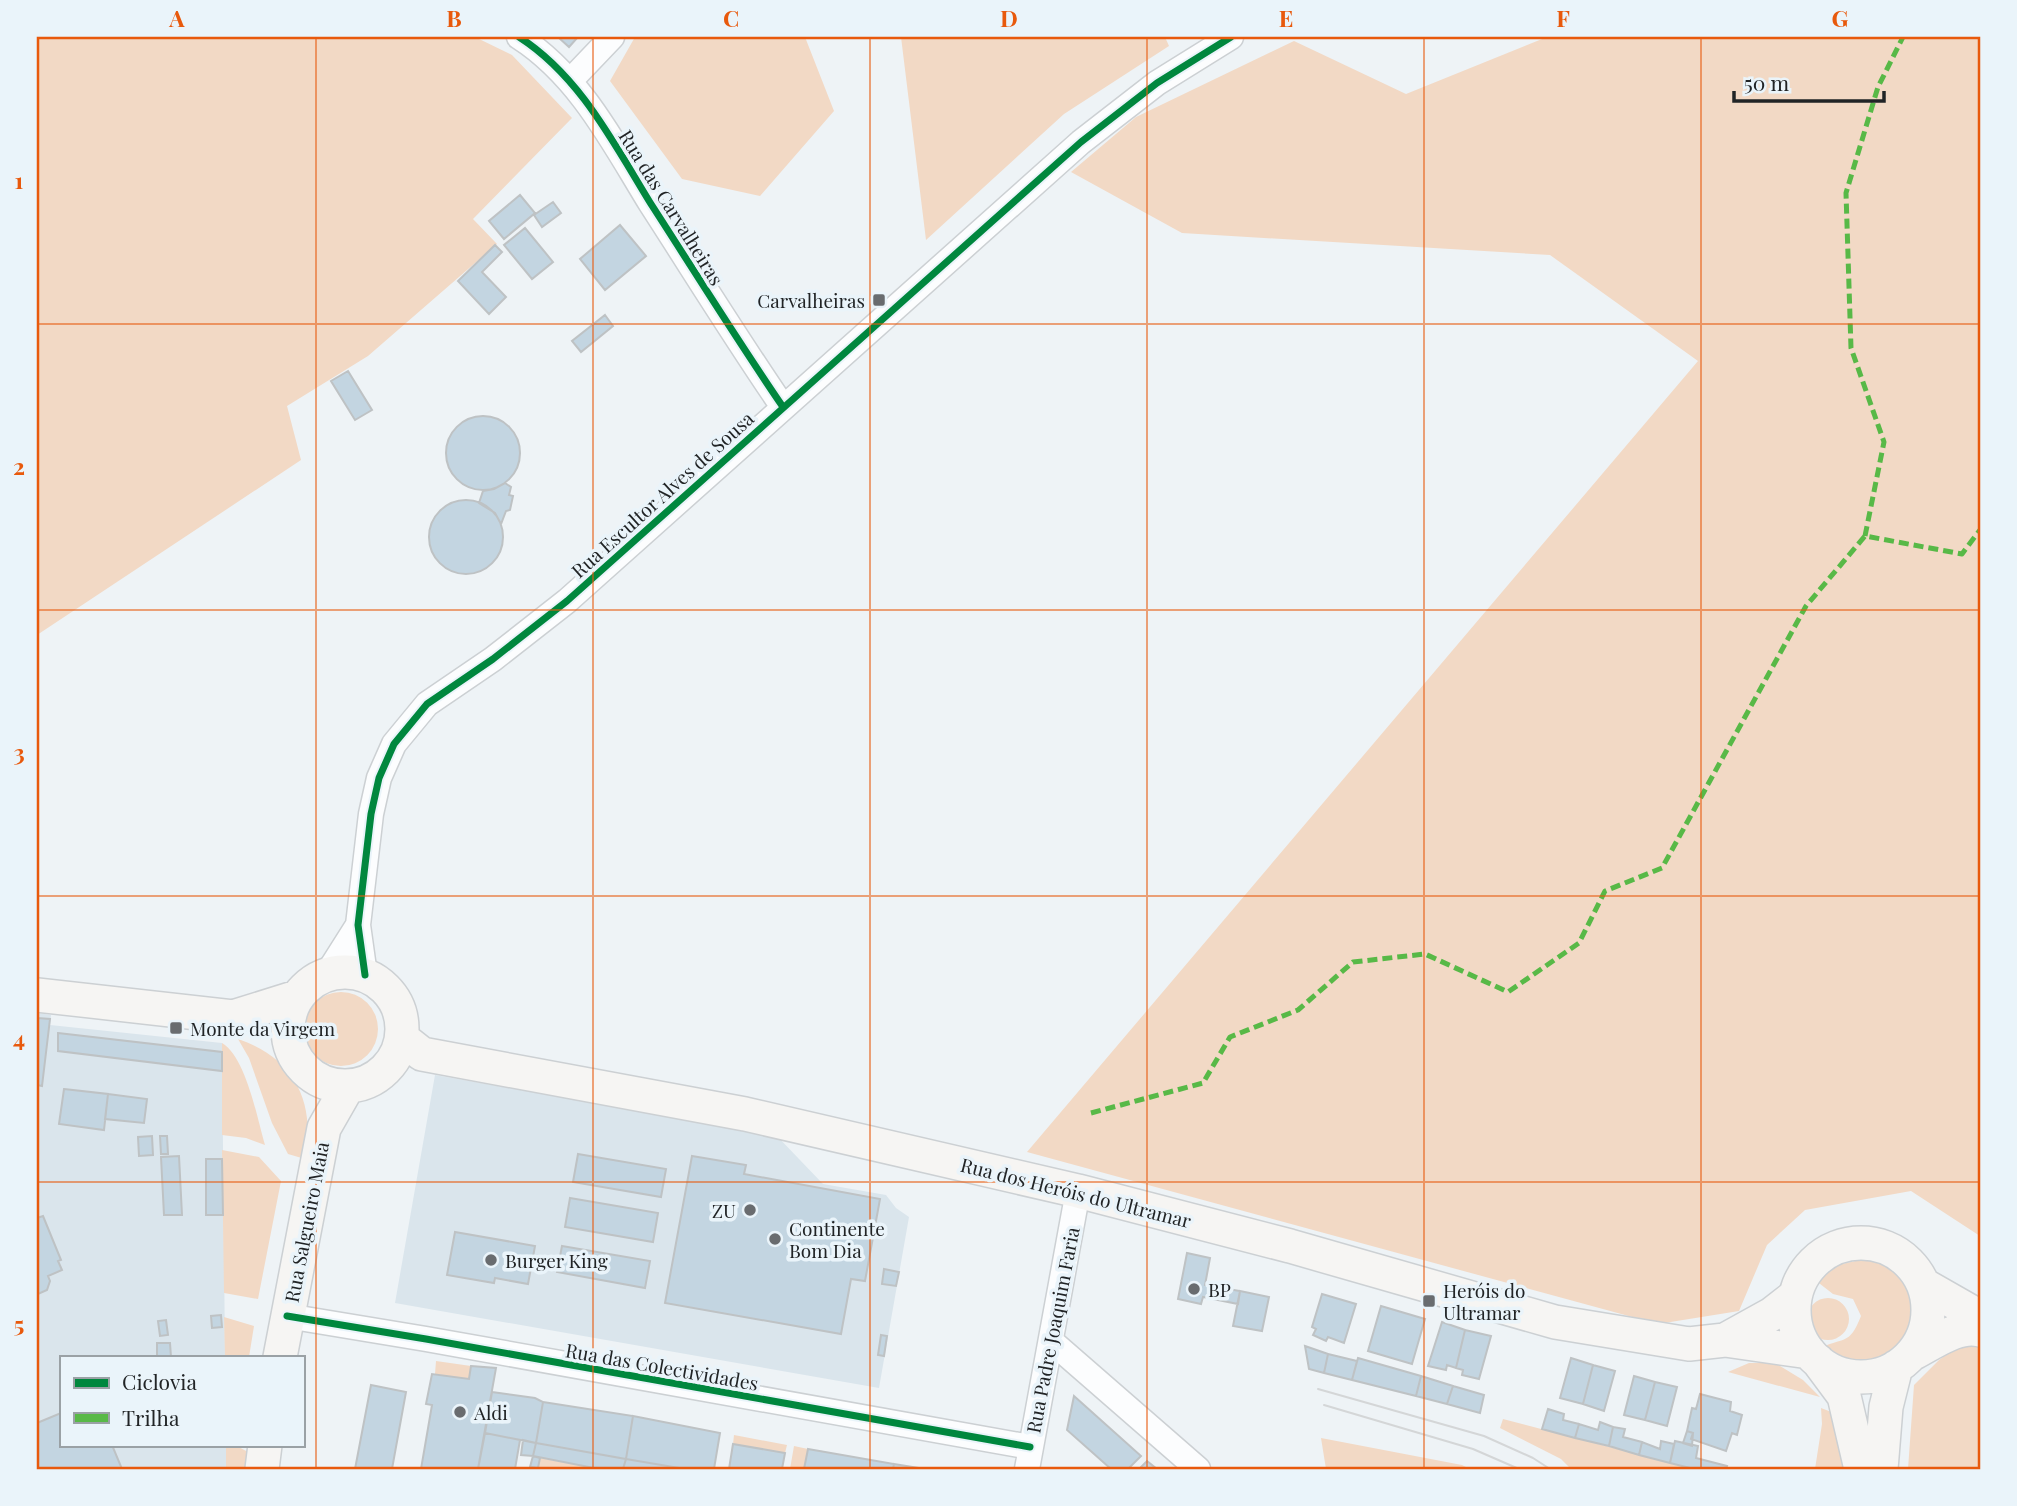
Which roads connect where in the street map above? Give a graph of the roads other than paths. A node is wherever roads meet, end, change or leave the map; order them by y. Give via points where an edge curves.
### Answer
1 (519, 37) edge
2 (612, 37) edge
3 (1231, 37) edge
4 (570, 81) junction
5 (783, 407) junction
6 (358, 925) junction
7 (327, 974) junction
8 (365, 975) junction
9 (37, 995) edge
10 (297, 997) junction
11 (233, 1017) junction
12 (406, 1052) junction
13 (301, 1063) junction
14 (348, 1086) junction
15 (324, 1128) junction
16 (1078, 1191) junction
17 (1924, 1285) junction
18 (1796, 1296) junction
19 (287, 1317) junction
20 (1980, 1317) edge
21 (1980, 1330) edge
22 (1725, 1340) junction
23 (1051, 1341) junction
24 (280, 1356) edge
25 (1813, 1357) junction
26 (1904, 1361) junction
27 (265, 1446) edge
28 (1029, 1458) edge
29 (262, 1469) edge
30 (1198, 1469) edge
31 (1861, 1469) edge
32 (1881, 1469) edge

1 - 4 street, Rua das Carvalheiras
2 - 4 street
3 - 5 street, Rua Escultor Alves de Sousa via 1114,114
4 - 5 street, Rua das Carvalheiras
5 - 6 street, Rua Escultor Alves de Sousa via 567,601 428,704 394,744 379,778 371,814
6 - 7 street, Rua Escultor Alves de Sousa
6 - 8 street, Rua Escultor Alves de Sousa
7 - 8 main road
7 - 10 main road
8 - 12 main road via 393,995
9 - 11 main road
10 - 11 main road
10 - 13 main road via 289,1014 288,1033
11 - 13 main road
12 - 14 main road via 373,1079
12 - 16 main road, Rua dos Heróis do Ultramar via 745,1114
13 - 14 main road via 321,1082
13 - 15 main road, Rua Salgueiro Maia via 319,1100
14 - 15 main road, Rua Salgueiro Maia
15 - 19 main road, Rua Salgueiro Maia
16 - 22 main road, Rua dos Heróis do Ultramar via 1555,1322 1689,1344
16 - 23 street, Rua Padre Joaquim Faria
17 - 18 main road via 1913,1266 1897,1252 1856,1242 1835,1247 1817,1259 1803,1276
17 - 20 main road
17 - 26 main road via 1928,1321 1922,1338
18 - 22 main road, Rua dos Heróis do Ultramar
18 - 25 main road via 1798,1335
19 - 24 main road, Rua Salgueiro Maia
19 - 28 street, Rua das Colectividades via 439,1341
21 - 26 main road via 1970,1327 1946,1336
22 - 25 main road, Rua dos Heróis do Ultramar
23 - 28 street, Rua Padre Joaquim Faria
23 - 30 street
25 - 26 main road via 1836,1372 1856,1377 1877,1375
25 - 31 main road via 1844,1396
26 - 32 main road via 1886,1407
27 - 29 main road

